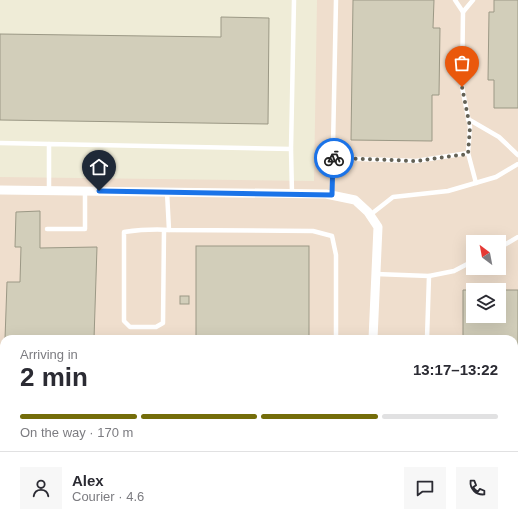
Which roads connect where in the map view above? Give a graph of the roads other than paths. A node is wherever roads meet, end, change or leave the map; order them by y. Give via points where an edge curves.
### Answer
1 (294, 0) edge
2 (336, 0) edge
3 (455, 0) edge
4 (473, 0) edge
5 (463, 12) junction
6 (468, 119) junction
7 (0, 143) edge
8 (49, 144) junction
9 (291, 149) junction
10 (468, 154) junction
11 (518, 155) edge
12 (333, 158) junction
13 (518, 164) edge
14 (476, 183) junction
15 (0, 190) edge
16 (49, 190) junction
17 (85, 191) junction
18 (167, 192) junction
19 (292, 194) junction
20 (332, 195) junction
21 (370, 216) junction
22 (47, 229) dead end
23 (167, 230) junction
24 (518, 237) edge
25 (506, 244) edge
26 (466, 264) edge
27 (376, 274) junction
28 (429, 276) junction
29 (336, 335) edge
30 (373, 335) edge
31 (426, 335) edge

1 - 9 lane
2 - 12 lane
3 - 5 lane
4 - 5 lane
5 - 6 lane via 462,87
6 - 10 lane
6 - 11 lane via 499,137
7 - 8 lane
8 - 9 lane
8 - 16 lane
9 - 19 lane
10 - 12 lane via 416,161
10 - 14 lane
12 - 20 lane
13 - 14 lane via 496,177
14 - 21 lane via 448,191 393,197
15 - 16 street
16 - 17 street
17 - 18 street
17 - 22 lane via 85,229
18 - 19 street
18 - 23 lane
19 - 20 street
20 - 21 street via 355,200
21 - 27 street via 378,227
23 - 23 lane via 124,232 124,320 130,327 156,327 163,323
23 - 29 lane via 313,231 332,236 336,255
24 - 25 lane
26 - 28 lane
27 - 28 lane
27 - 30 street
28 - 31 lane

